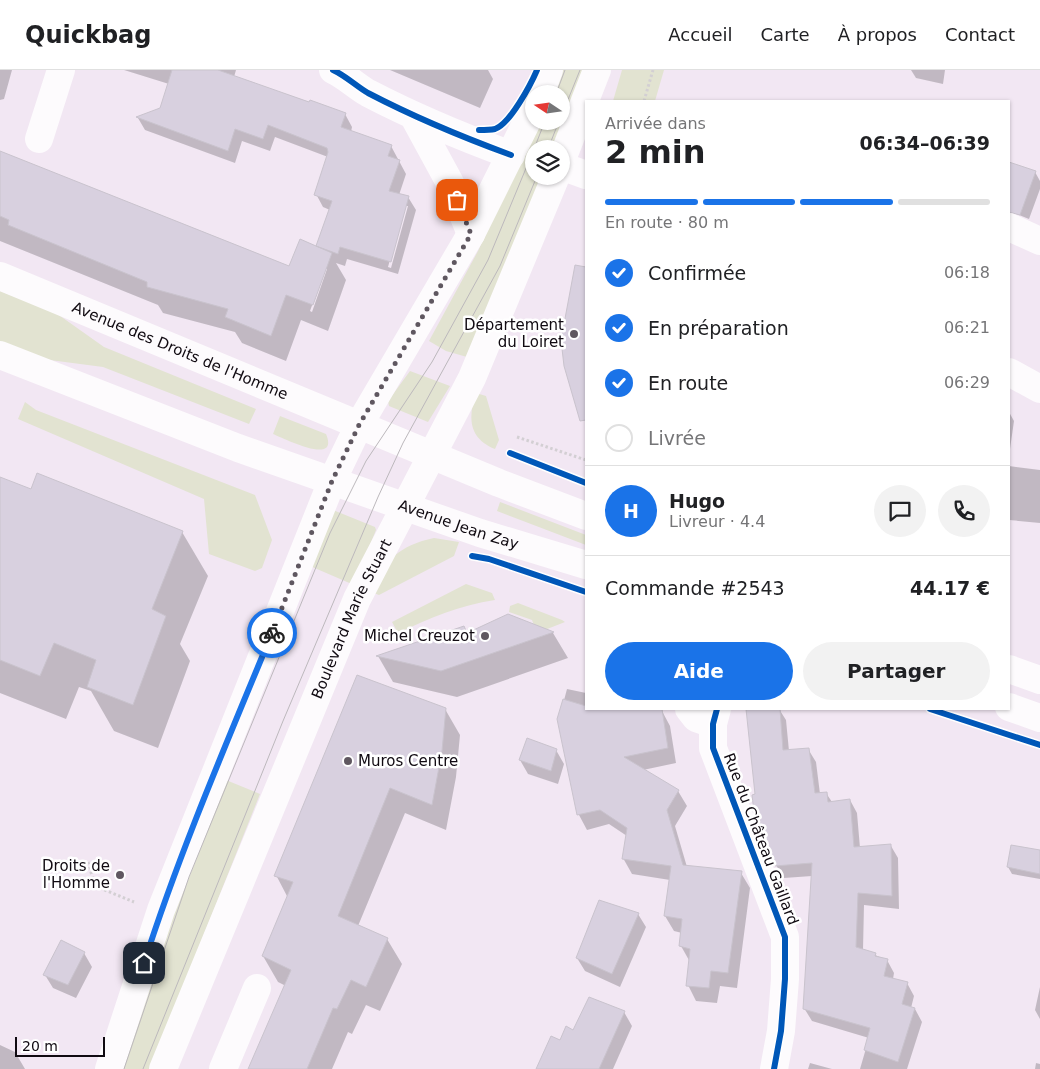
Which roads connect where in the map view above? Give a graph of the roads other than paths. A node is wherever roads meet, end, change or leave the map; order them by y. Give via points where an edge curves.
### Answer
1 (61, 70) edge
2 (335, 70) edge
3 (549, 70) edge
4 (597, 70) edge
5 (543, 85) edge
6 (586, 100) edge
7 (585, 101) edge
8 (413, 115) junction
9 (525, 125) edge
10 (39, 139) dead end
11 (570, 140) edge
12 (511, 154) junction
13 (570, 168) edge
14 (585, 176) edge
15 (552, 185) edge
16 (1010, 227) edge
17 (471, 234) junction
18 (1040, 241) edge
19 (0, 276) edge
20 (0, 355) edge
21 (1010, 373) edge
22 (1040, 388) edge
23 (359, 425) junction
24 (432, 455) junction
25 (332, 481) junction
26 (406, 506) junction
27 (585, 516) edge
28 (585, 565) edge
29 (1010, 669) edge
30 (1040, 680) edge
31 (1010, 707) edge
32 (690, 710) edge
33 (715, 716) edge
34 (1040, 718) edge
35 (257, 988) dead end
36 (109, 1069) edge
37 (163, 1069) edge
38 (223, 1069) edge
39 (774, 1069) edge

1 - 10 main road
2 - 8 main road via 366,92
3 - 5 main road
4 - 6 main road
7 - 11 main road
8 - 12 main road via 456,135
8 - 17 main road via 450,183
9 - 12 main road
12 - 17 main road
13 - 14 main road
15 - 24 main road, Boulevard Marie Stuart via 472,378
16 - 18 main road
17 - 23 main road
19 - 23 main road, Avenue des Droits de l'Homme
20 - 25 main road via 238,448
21 - 22 main road
23 - 24 main road
23 - 25 main road
24 - 26 main road, Boulevard Marie Stuart
24 - 27 main road
25 - 26 main road, Avenue Jean Zay
25 - 36 main road via 161,910
26 - 28 main road, Avenue Jean Zay
26 - 37 main road, Boulevard Marie Stuart via 357,599
29 - 30 main road
31 - 34 main road
32 - 33 main road, Rue du Château Gaillard via 696,718
33 - 39 main road, Rue du Château Gaillard via 713,748 785,937 783,1014
35 - 38 main road

